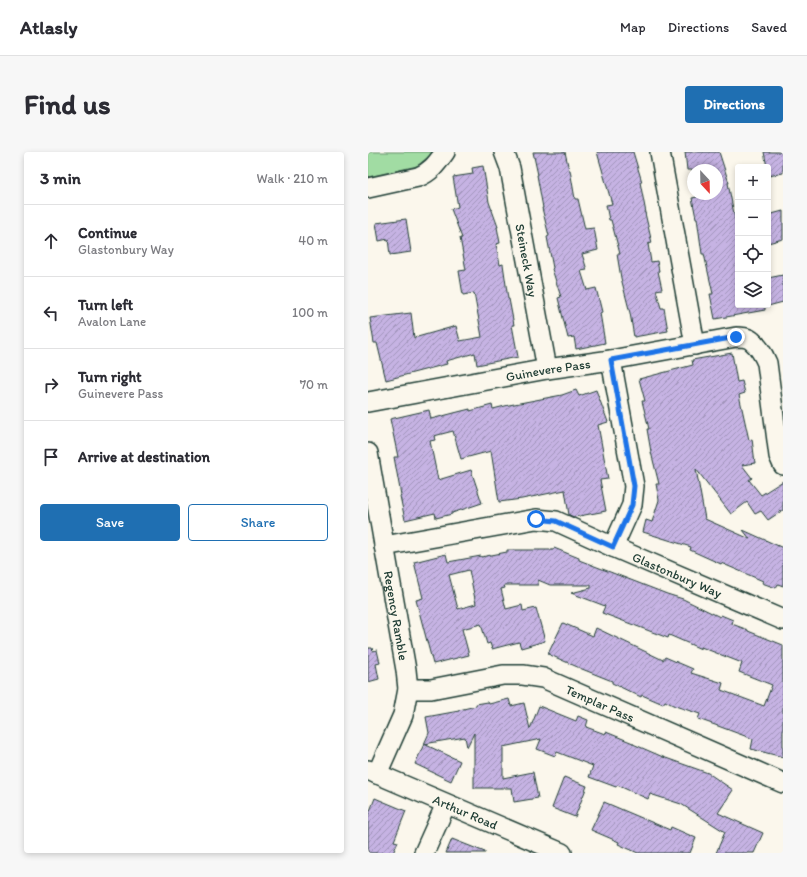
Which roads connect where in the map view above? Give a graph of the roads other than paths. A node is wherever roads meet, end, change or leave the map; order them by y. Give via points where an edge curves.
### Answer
1 (445, 152) edge
2 (504, 152) edge
3 (660, 152) edge
4 (368, 188) edge
5 (695, 345) junction
6 (611, 360) junction
7 (547, 369) junction
8 (368, 402) edge
9 (368, 453) edge
10 (783, 465) edge
11 (384, 546) junction
12 (613, 547) junction
13 (783, 620) edge
14 (408, 689) junction
15 (373, 772) edge
16 (783, 783) edge
17 (446, 804) junction
18 (424, 853) edge
19 (562, 853) edge

1 - 4 street via 426,174
2 - 7 street, Steineck Way via 510,168
3 - 5 street
5 - 6 street, Guinevere Pass
5 - 10 street, Guinevere Pass via 736,337 752,341 761,351 767,363 779,456
6 - 7 street, Guinevere Pass
6 - 12 street via 634,486 632,505
7 - 8 street, Guinevere Pass
9 - 11 street, Regency Ramble
11 - 12 street, Glastonbury Way via 536,519 556,521
11 - 14 street, Regency Ramble
12 - 13 street, Glastonbury Way
14 - 15 street, Regency Ramble via 403,715
14 - 16 street, Templar Pass via 431,689 503,675 543,678
15 - 17 street, Arthur Road
17 - 18 street
17 - 19 street, Arthur Road

